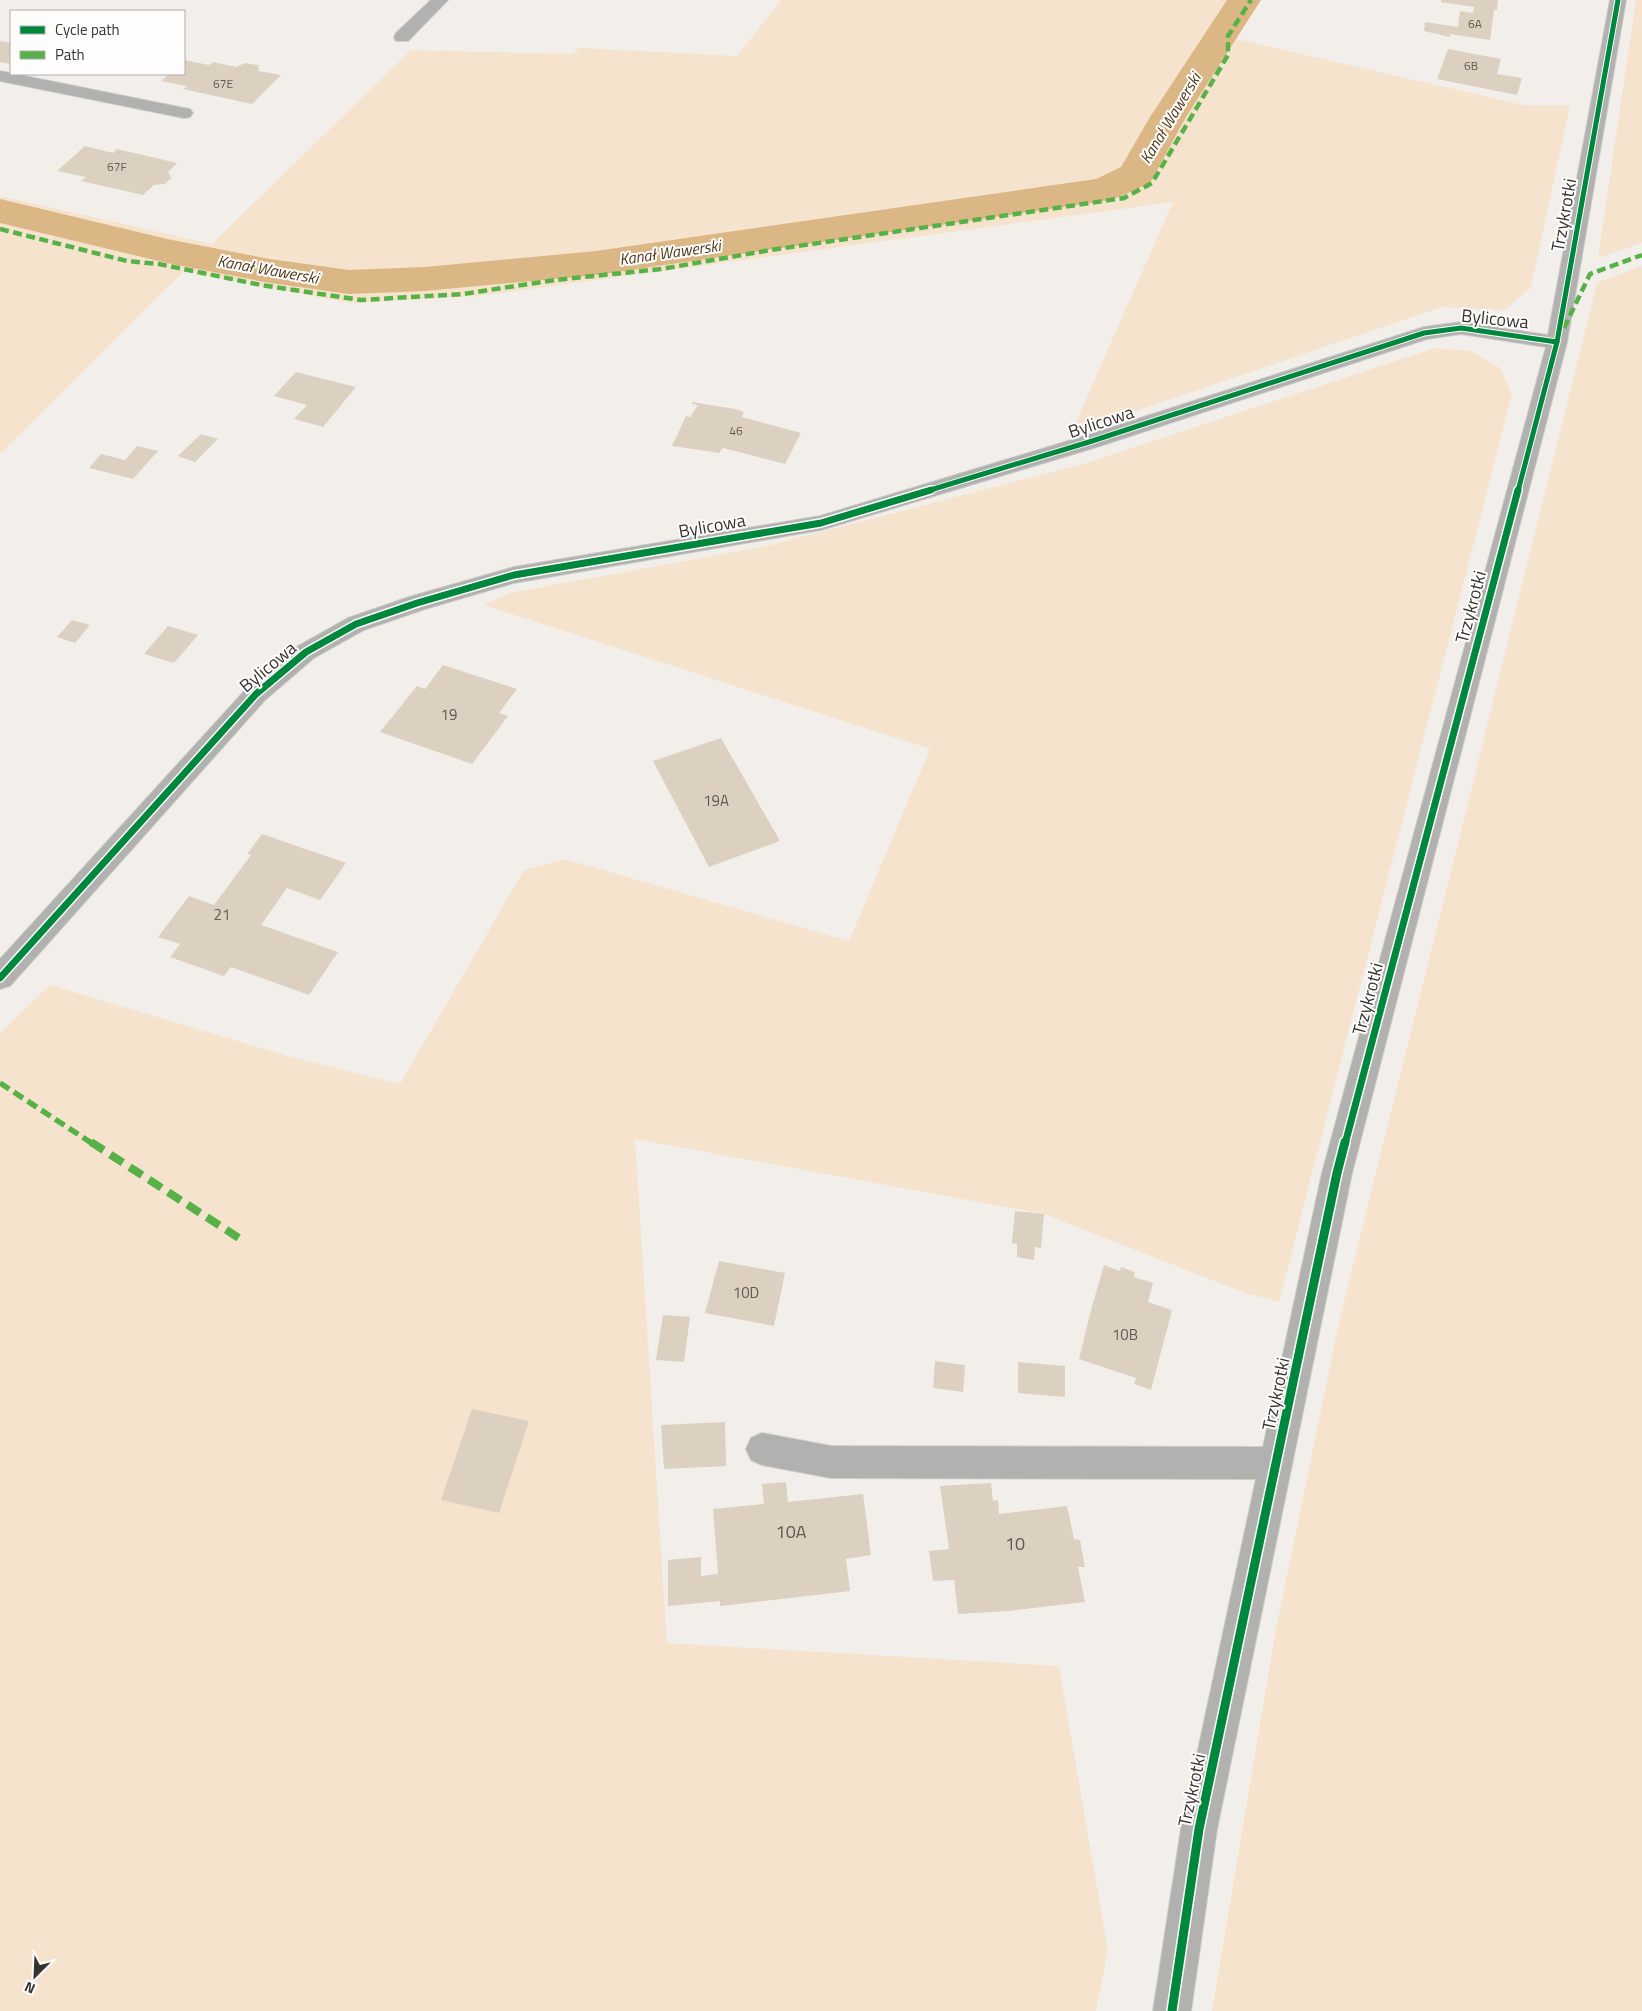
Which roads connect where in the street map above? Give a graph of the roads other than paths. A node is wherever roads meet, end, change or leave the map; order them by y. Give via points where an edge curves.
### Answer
1 (440, 0) edge
2 (1618, 0) edge
3 (402, 37) dead end
4 (0, 76) edge
5 (184, 113) dead end
6 (1557, 342) junction
7 (0, 978) edge
8 (762, 1449) dead end
9 (1276, 1463) junction
10 (1172, 2011) edge

1 - 3 street
2 - 6 street, Trzykrotki
4 - 5 street
6 - 7 street, Bylicowa via 1461,328 1424,333 1088,442 821,523 514,575 356,624 306,652 256,694
6 - 9 street, Trzykrotki via 1338,1173
8 - 9 street via 831,1462
9 - 10 street, Trzykrotki via 1199,1828

